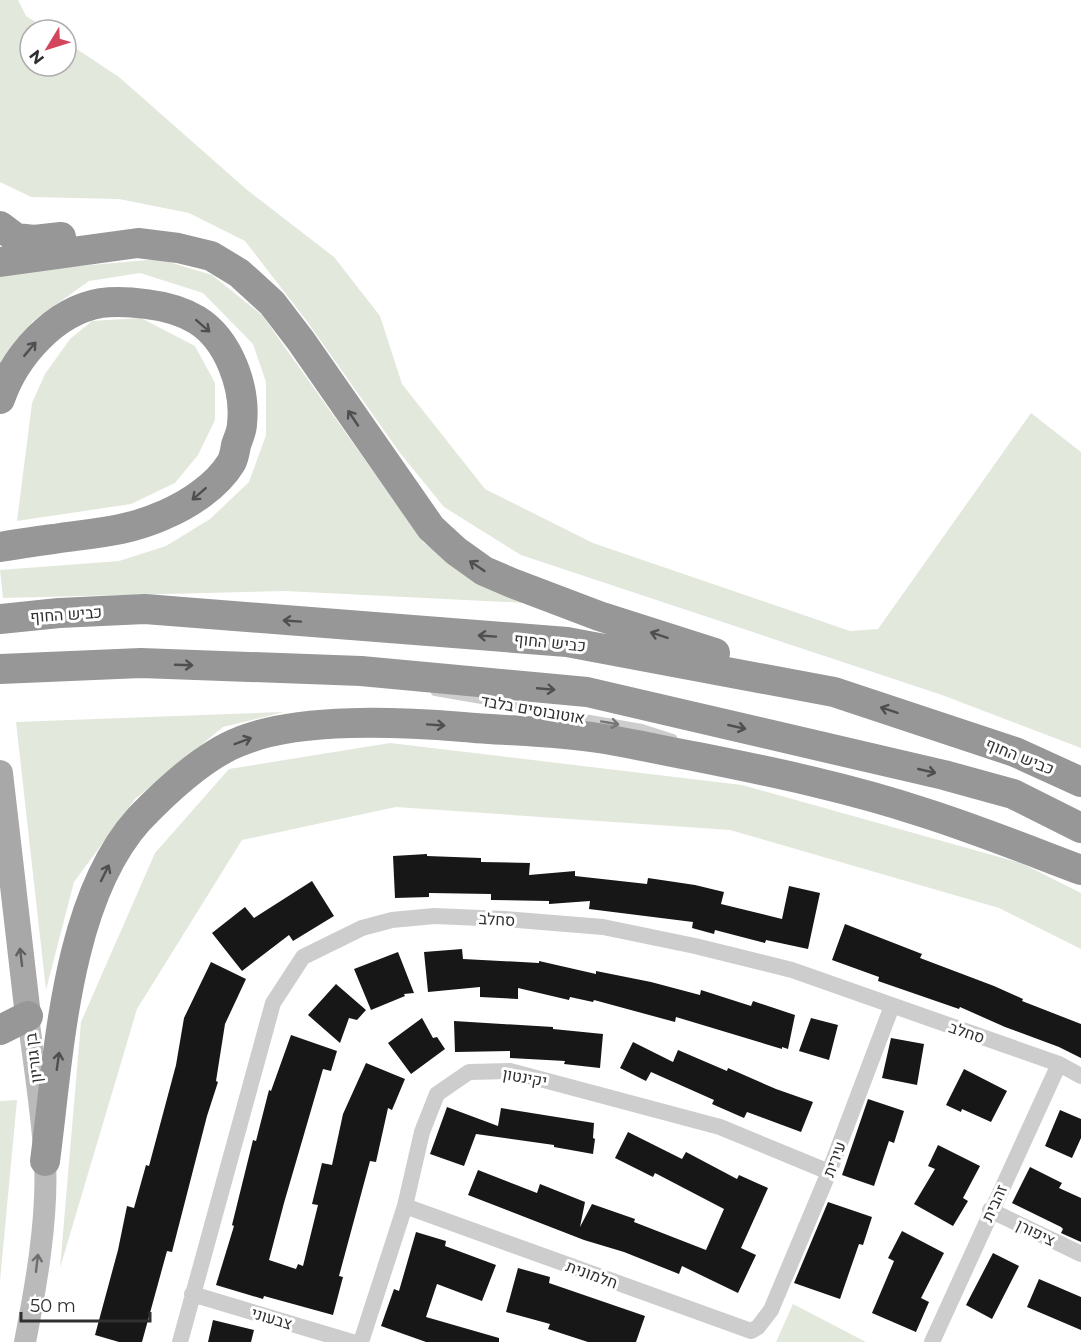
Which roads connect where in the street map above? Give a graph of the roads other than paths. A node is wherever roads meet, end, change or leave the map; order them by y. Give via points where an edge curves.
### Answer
1 (0, 226) edge
2 (0, 262) edge
3 (301, 341) junction
4 (0, 399) edge
5 (0, 547) edge
6 (0, 619) edge
7 (141, 663) junction
8 (262, 668) junction
9 (0, 669) edge
10 (344, 680) dead end
11 (0, 685) edge
12 (426, 691) dead end
13 (834, 692) junction
14 (687, 742) dead end
15 (709, 749) dead end
16 (0, 773) edge
17 (798, 777) junction
18 (1081, 782) edge
19 (1081, 828) edge
20 (1081, 870) edge
21 (892, 1006) junction
22 (28, 1016) junction
23 (0, 1030) edge
24 (1059, 1064) junction
25 (1081, 1076) edge
26 (45, 1161) junction
27 (829, 1172) junction
28 (405, 1206) junction
29 (990, 1210) junction
30 (1081, 1254) edge
31 (192, 1294) junction
32 (771, 1310) joint
33 (25, 1342) edge
34 (180, 1342) edge
35 (352, 1342) edge
36 (362, 1342) edge
37 (932, 1342) edge

1 - 3 highway via 16,238 34,240 114,232 186,237 225,253 258,279
2 - 3 highway via 138,243 211,256 239,273 272,303
13 -> 3 highway via 599,616 484,571 431,528
4 -> 5 highway via 12,370 50,327 72,312 99,303 125,302 165,306 198,321 216,338 234,363 243,423 231,462 190,502 165,515 112,532
13 -> 6 highway, כביש החוף via 567,642 145,609
7 -> 8 highway
7 - 9 highway
7 - 11 highway
8 - 10 lane
8 -> 19 highway via 361,671 587,692 944,775 1013,795
12 -> 14 lane, אוטובוסים בלבד via 642,728
18 -> 13 highway, כביש החוף via 1015,752
15 - 17 lane
22 -> 16 main road, בן גוריון
17 - 20 highway via 920,811
26 -> 17 highway via 69,981 81,933 102,879 138,820 216,753 280,730 344,724 421,724 596,737
21 - 24 street, סחלב
21 - 27 street, עירית
21 - 31 street, סחלב via 792,970 603,927 434,916 362,928 303,957 273,1003
22 - 23 highway
22 - 26 main road, בן גוריון
24 - 25 street, סחלב
24 - 29 street, זהבית
33 -> 26 main road, בן גוריון via 44,1207
27 - 28 street, יקינטון via 720,1127 510,1071 469,1072 437,1094 422,1132
27 - 32 street, עירית
28 - 32 street, חלמונית via 751,1331
28 - 36 street, יקינטון
29 - 30 street, ציפורן
29 - 37 street, זהבית
31 - 34 street, סחלב
31 - 35 street, צבעוני

